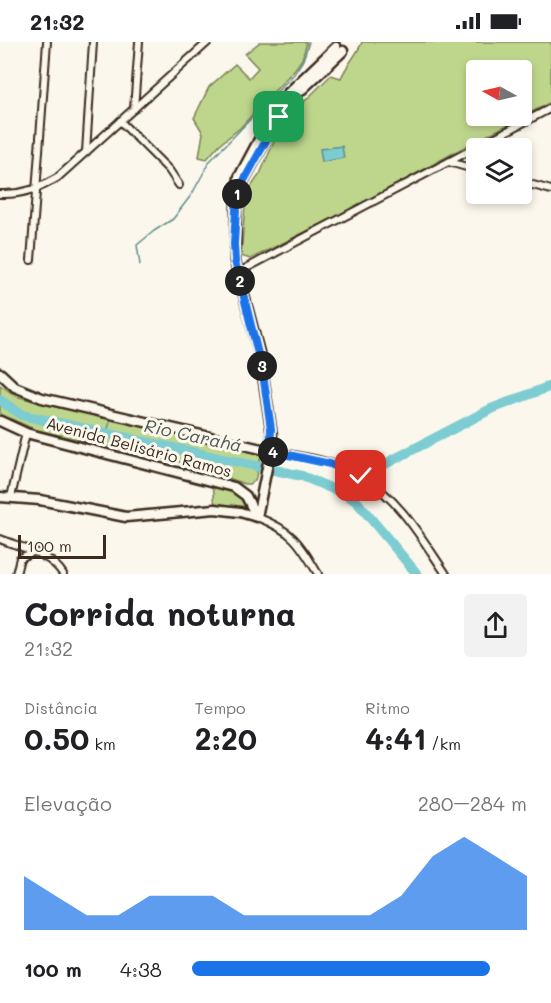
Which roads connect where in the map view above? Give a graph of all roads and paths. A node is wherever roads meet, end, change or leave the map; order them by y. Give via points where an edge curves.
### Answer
1 (47, 42) edge
2 (93, 42) edge
3 (139, 42) edge
4 (208, 42) edge
5 (343, 45) edge
6 (551, 108) edge
7 (134, 109) junction
8 (120, 121) junction
9 (86, 153) junction
10 (448, 162) junction
11 (466, 167) edge
12 (180, 185) dead end
13 (532, 185) edge
14 (36, 189) junction
15 (551, 190) edge
16 (0, 195) edge
17 (31, 260) dead end
18 (237, 273) junction
19 (0, 373) edge
20 (0, 421) edge
21 (26, 433) junction
22 (270, 455) junction
23 (0, 497) edge
24 (11, 497) junction
25 (257, 517) junction
26 (0, 539) edge
27 (34, 552) junction
28 (16, 574) edge
29 (63, 574) edge
30 (318, 574) edge
31 (446, 574) edge

1 - 14 street
2 - 9 street
3 - 7 street
4 - 7 street
5 - 18 main road via 291,100 237,193
6 - 10 street
7 - 8 street
8 - 9 street
8 - 12 street
9 - 14 street via 57,178
10 - 11 street
10 - 18 street
13 - 15 street
14 - 16 street
14 - 17 street
18 - 22 main road via 263,374 271,429
19 - 22 main road, Avenida Belisário Ramos via 15,387 42,398
20 - 21 main road, Avenida Belisário Ramos
21 - 24 street
21 - 25 main road, Avenida Belisário Ramos via 234,487 246,496
22 - 25 main road
22 - 31 street, Avenida Belisário Ramos via 330,464 361,476 406,518
23 - 24 main road
24 - 25 main road via 126,517 215,509
25 - 30 street via 292,536
26 - 27 street
27 - 28 street via 20,558
27 - 29 street via 50,560

